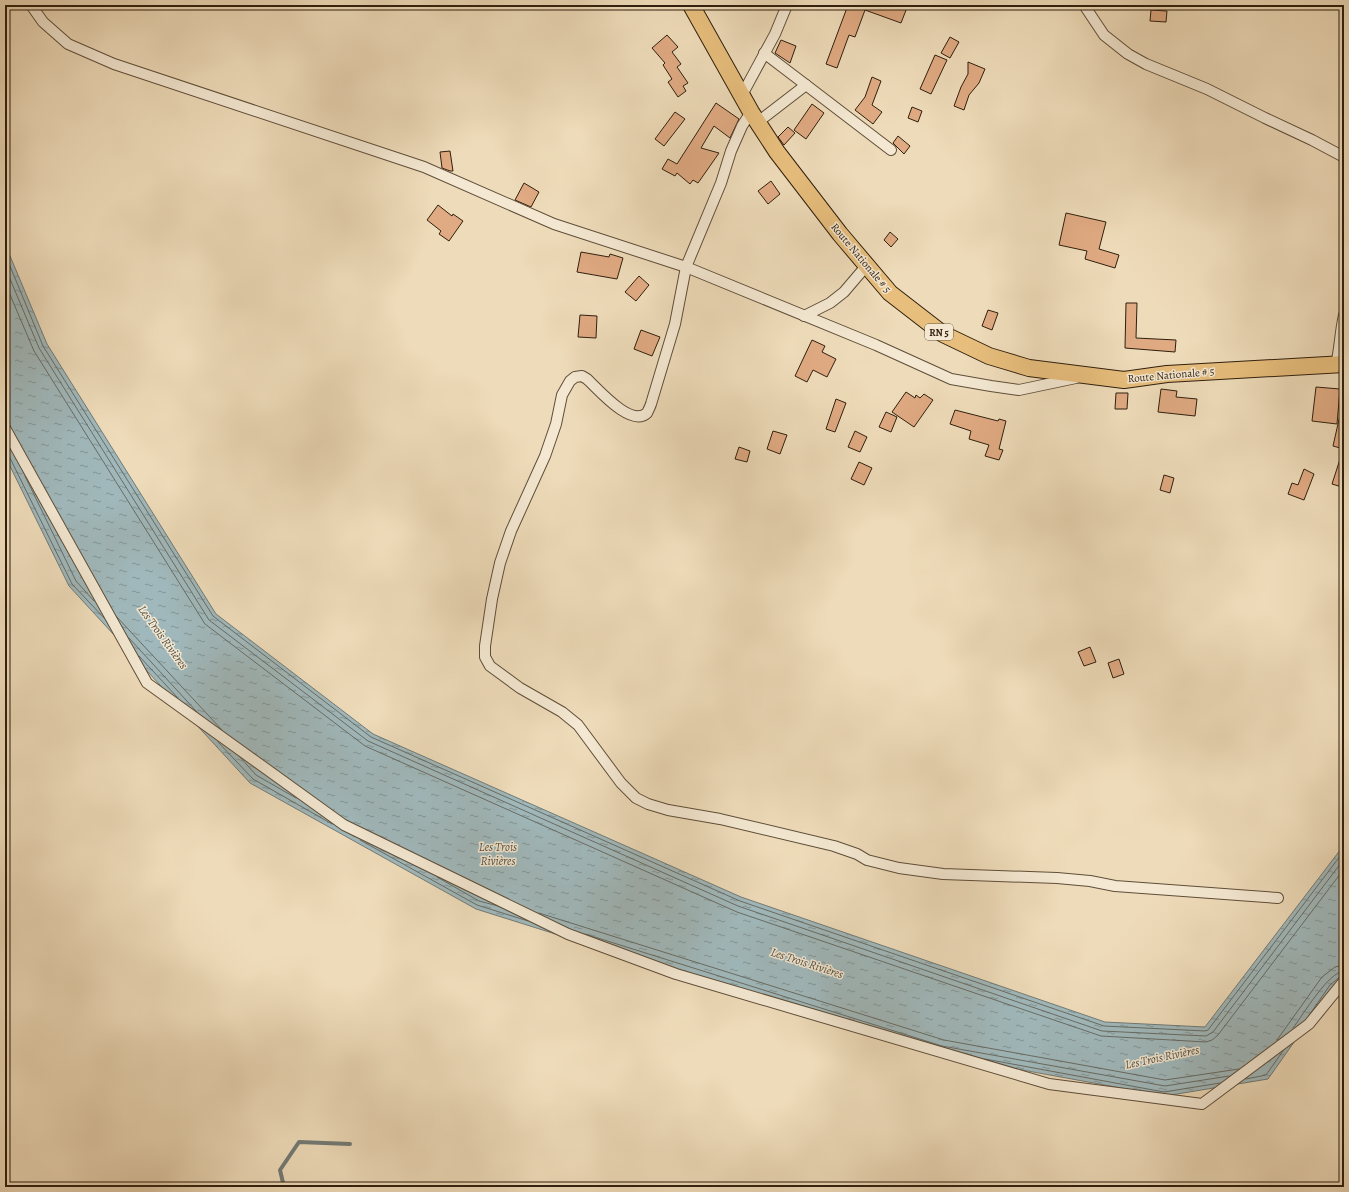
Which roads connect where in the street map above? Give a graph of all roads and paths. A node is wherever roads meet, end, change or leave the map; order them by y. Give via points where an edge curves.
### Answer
1 (31, 5) edge
2 (691, 5) edge
3 (787, 5) edge
4 (1084, 5) edge
5 (764, 53) junction
6 (806, 84) junction
7 (742, 95) junction
8 (755, 117) junction
9 (891, 150) dead end
10 (1344, 157) edge
11 (867, 265) junction
12 (686, 267) junction
13 (1344, 315) edge
14 (804, 316) junction
15 (1340, 364) edge
16 (1086, 376) junction
17 (5, 428) edge
18 (1278, 898) dead end
19 (1344, 981) edge

1 - 12 street via 43,22 68,44 114,64 424,167 554,224
2 - 7 main road, Route Nationale # 5 / RN 5
3 - 5 street
4 - 10 street via 1104,35 1128,54 1207,89
5 - 6 street
5 - 7 street
6 - 8 street
6 - 9 street
7 - 8 main road, Route Nationale # 5 / RN 5
8 - 11 main road, Route Nationale # 5 / RN 5 via 777,152
8 - 12 street via 742,126
11 - 14 street via 844,292 830,303
11 - 16 main road, Route Nationale # 5 / RN 5 via 890,293 943,334 989,356 1029,368
12 - 14 street
12 - 18 street via 675,324 647,412 640,416 631,416 623,412 582,376 570,381 562,395 556,424 545,456 500,563 485,646 485,657 490,666 578,725 621,783 636,798 668,810 785,833 899,868 943,874 1057,878 1115,886
13 - 15 street via 1340,329
14 - 16 street via 951,378 1019,390
15 - 16 main road, Route Nationale # 5 / RN 5 via 1167,374 1124,380
17 - 19 street via 147,683 344,825 568,934 676,974 1049,1084 1202,1104 1309,1024

